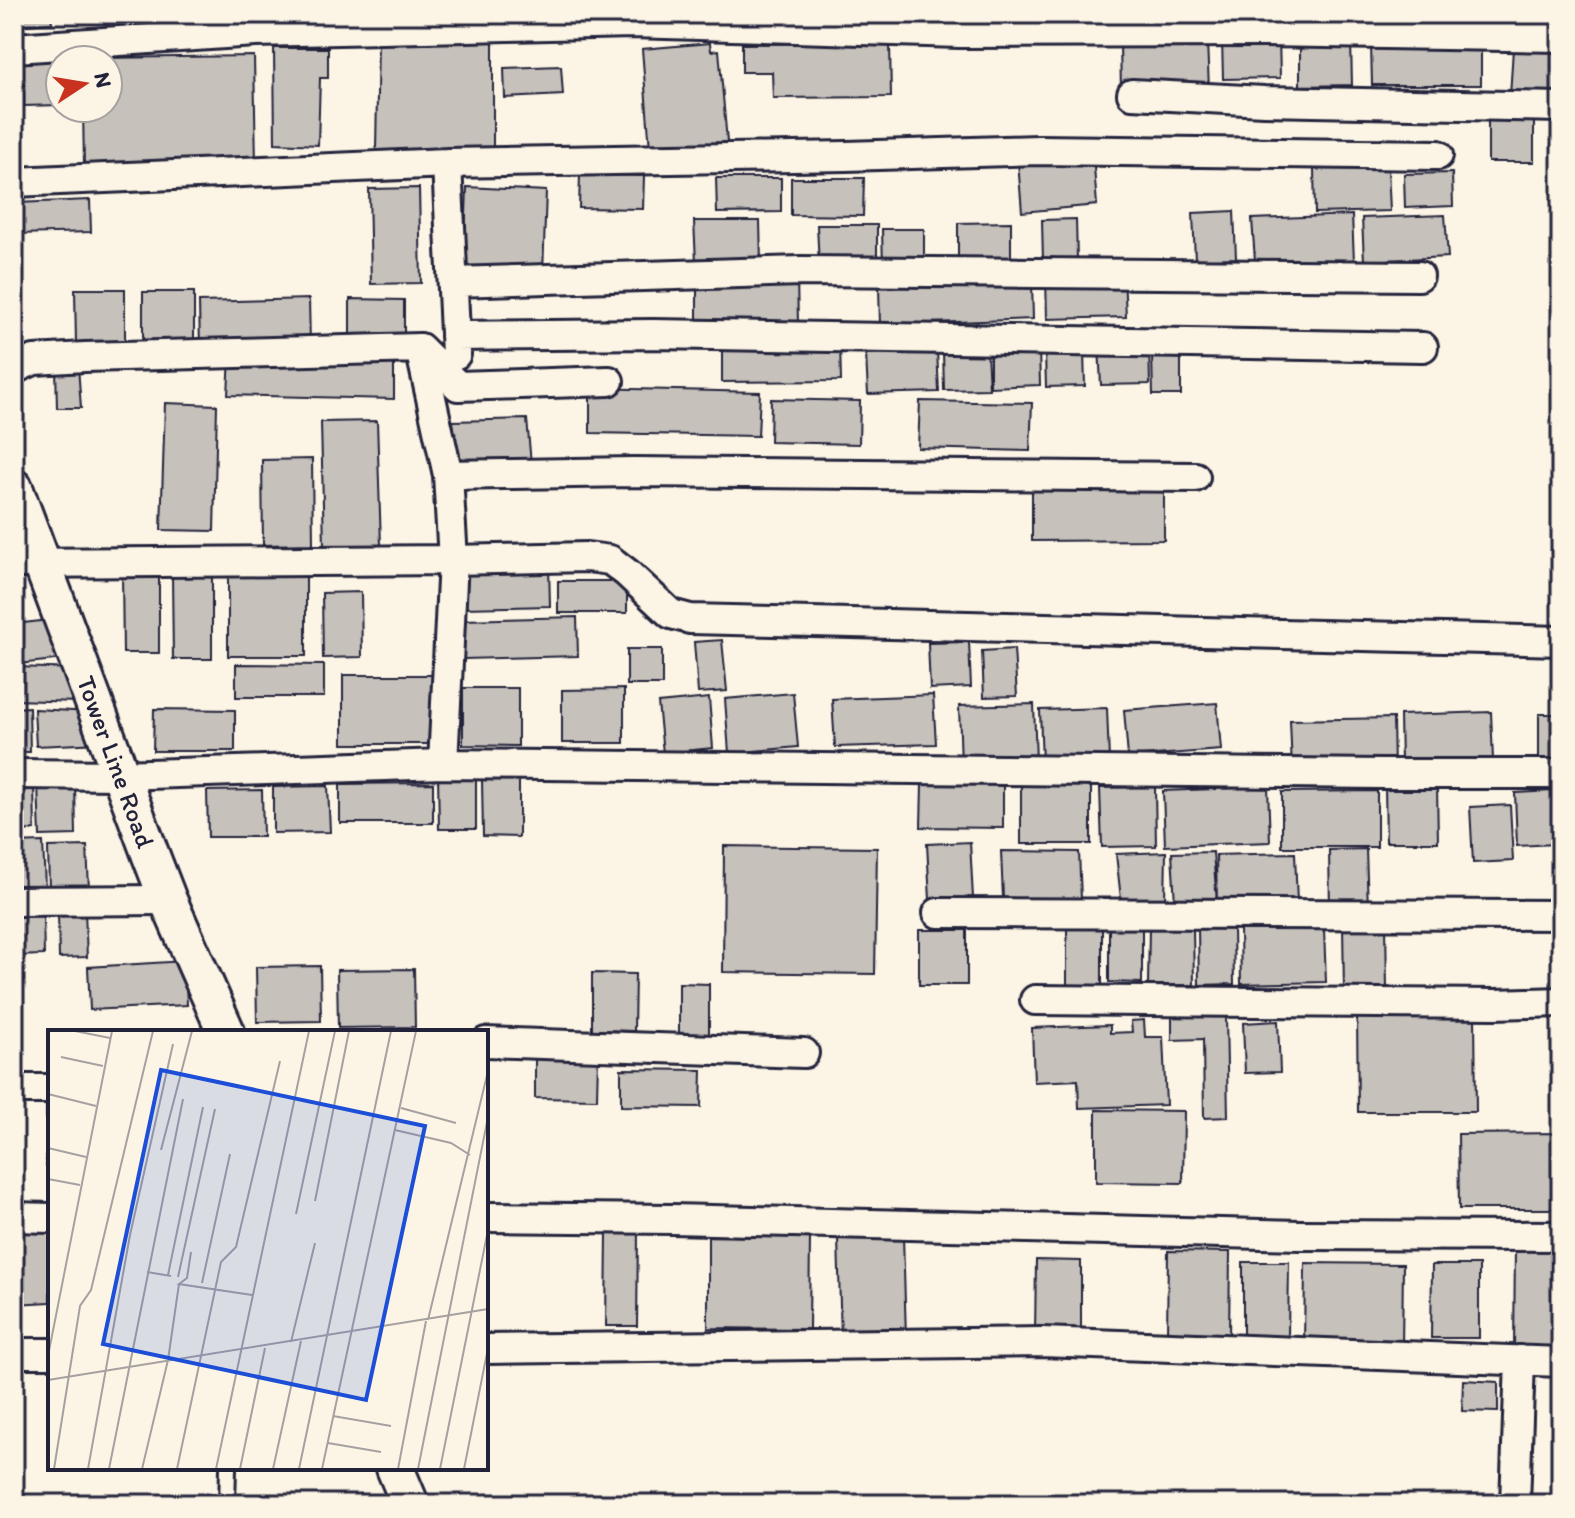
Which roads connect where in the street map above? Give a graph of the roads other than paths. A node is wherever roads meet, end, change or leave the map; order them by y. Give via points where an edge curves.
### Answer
1 (1561, 37) edge
2 (14, 48) edge
3 (1132, 94) dead end
4 (1561, 107) edge
5 (1438, 155) dead end
6 (447, 163) junction
7 (14, 182) edge
8 (1419, 276) dead end
9 (453, 282) junction
10 (455, 336) junction
11 (1423, 347) dead end
12 (420, 348) junction
13 (14, 369) edge
14 (609, 381) dead end
15 (458, 386) junction
16 (448, 475) junction
17 (1195, 477) dead end
18 (14, 488) edge
19 (453, 560) junction
20 (28, 563) edge
21 (1561, 641) edge
22 (443, 764) junction
23 (14, 774) edge
24 (1561, 774) edge
25 (120, 775) junction
26 (168, 900) junction
27 (14, 901) edge
28 (938, 913) dead end
29 (1561, 915) edge
30 (1035, 1000) dead end
31 (1561, 1002) edge
32 (225, 1030) edge
33 (488, 1042) edge
34 (804, 1053) dead end
35 (14, 1089) edge
36 (48, 1089) edge
37 (14, 1217) edge
38 (488, 1217) edge
39 (48, 1218) edge
40 (1561, 1236) edge
41 (488, 1349) edge
42 (14, 1353) edge
43 (48, 1353) edge
44 (1520, 1360) junction
45 (1561, 1362) edge
46 (228, 1470) edge
47 (396, 1470) edge
48 (227, 1504) edge
49 (410, 1504) edge
50 (1515, 1504) edge

1 - 2 street via 960,33 632,23 255,32
3 - 4 street
5 - 6 street via 1039,150
6 - 7 street
6 - 9 street
8 - 9 street via 801,271
9 - 10 street
10 - 11 street via 653,334
10 - 15 street
12 - 13 street via 85,357 34,360
12 - 15 street
12 - 16 street
14 - 15 street
16 - 17 street
16 - 19 street
18 - 20 street, Tower Line Road
19 - 20 street
19 - 21 street via 610,560 671,614 690,619
19 - 22 street
20 - 25 street, Tower Line Road
22 - 24 street
22 - 25 street
23 - 25 street
25 - 26 street, Tower Line Road
26 - 27 street
26 - 32 street, Tower Line Road
28 - 29 street
30 - 31 street
33 - 34 street
35 - 36 street
37 - 39 street
38 - 40 street
41 - 44 street via 1042,1342
42 - 43 street
44 - 45 street
44 - 50 street
46 - 48 lane
47 - 49 street

